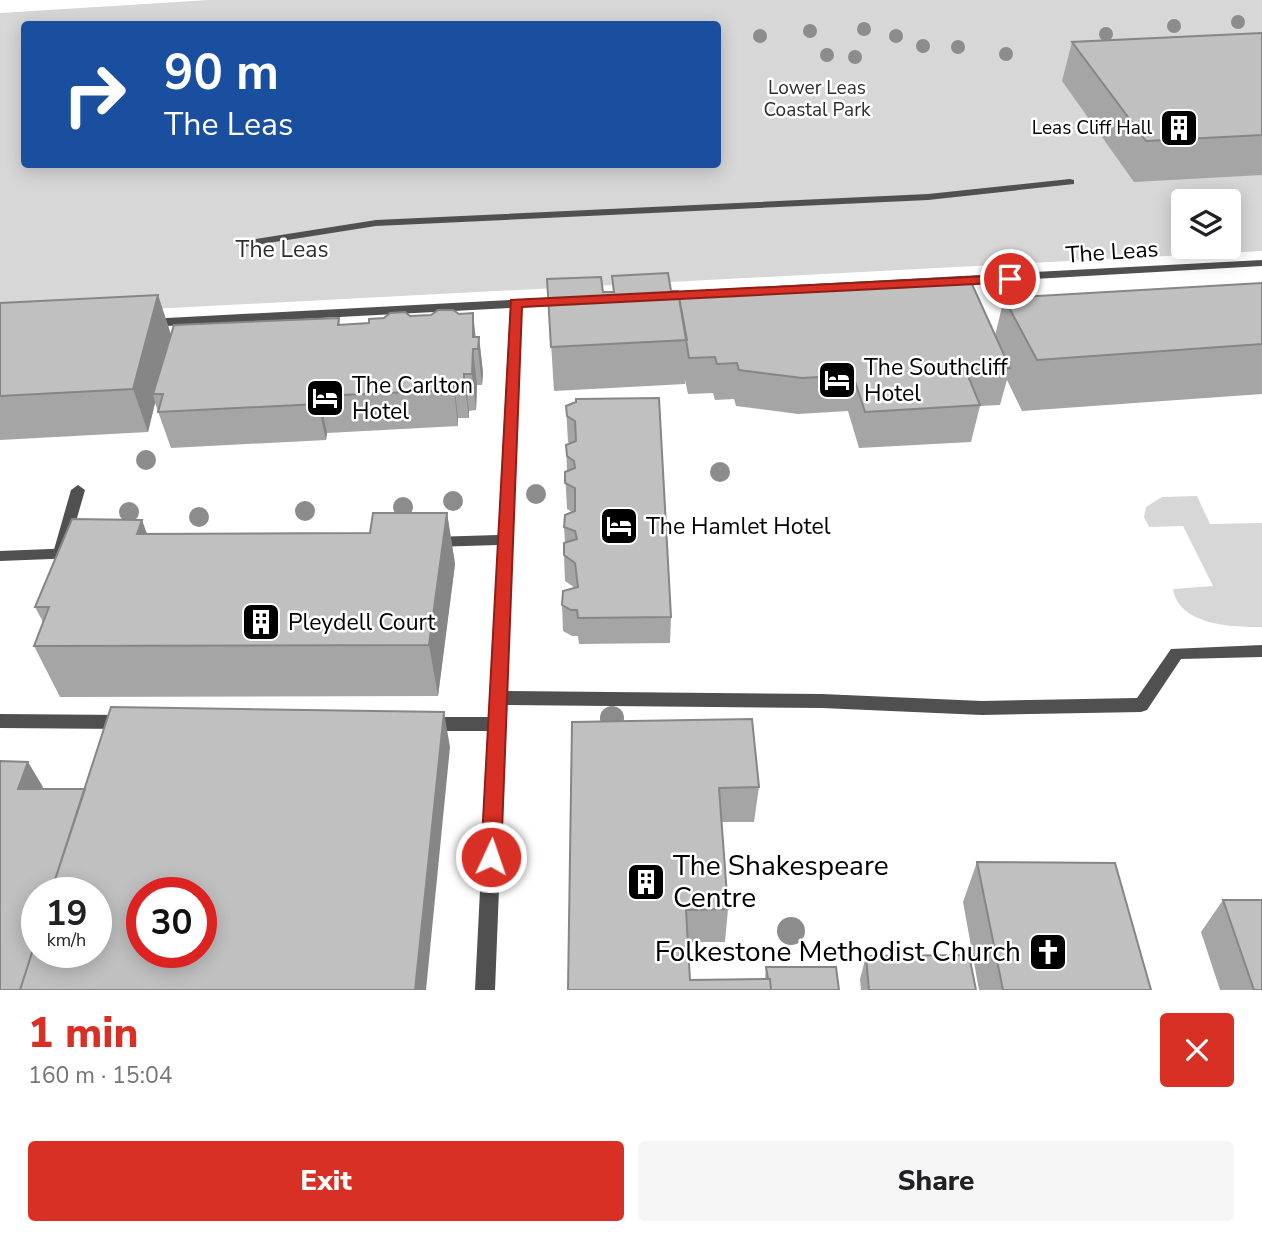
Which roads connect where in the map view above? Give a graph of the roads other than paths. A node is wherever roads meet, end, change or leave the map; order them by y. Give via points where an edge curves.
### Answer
1 (1070, 182) dead end
2 (243, 244) dead end
3 (1262, 263) edge
4 (653, 297) edge
5 (584, 300) edge
6 (516, 303) junction
7 (139, 323) edge
8 (78, 489) dead end
9 (505, 540) junction
10 (418, 543) edge
11 (60, 553) junction
12 (88, 553) edge
13 (0, 556) edge
14 (1262, 651) edge
15 (499, 698) junction
16 (0, 721) edge
17 (140, 722) edge
18 (405, 724) edge
19 (497, 724) junction
20 (485, 990) edge

1 - 2 street via 928,197 376,223
3 - 4 street, The Leas
5 - 6 street
6 - 7 street
6 - 9 street
8 - 11 street
9 - 10 street
9 - 15 street
11 - 12 street
11 - 13 street
14 - 15 street via 1177,653 1141,705 982,708 822,701
15 - 19 street
16 - 17 street
18 - 19 street
19 - 20 street

